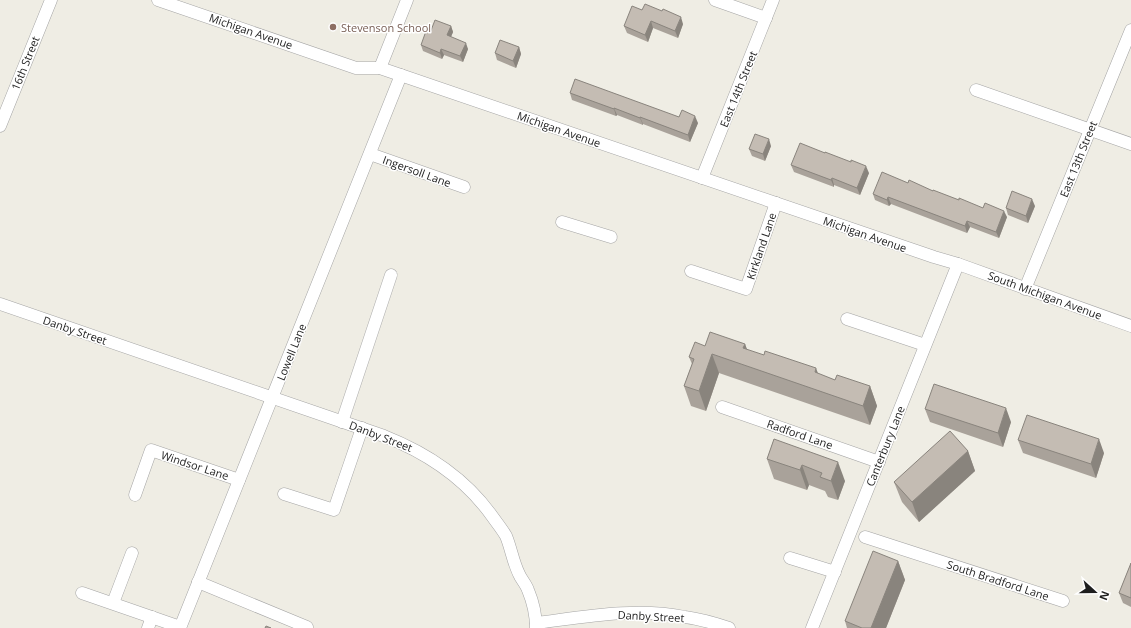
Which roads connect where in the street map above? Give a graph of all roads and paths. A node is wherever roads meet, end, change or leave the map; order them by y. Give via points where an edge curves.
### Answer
1 (51, 0) edge
2 (158, 0) edge
3 (408, 0) edge
4 (715, 0) edge
5 (774, 0) edge
6 (766, 18) junction
7 (1131, 30) edge
8 (380, 68) junction
9 (401, 75) junction
10 (976, 90) dead end
11 (0, 126) edge
12 (1090, 129) junction
13 (1131, 144) edge
14 (370, 154) junction
15 (702, 178) junction
16 (464, 187) dead end
17 (776, 204) junction
18 (562, 222) dead end
19 (611, 237) dead end
20 (958, 264) junction
21 (691, 271) dead end
22 (391, 275) dead end
23 (1025, 289) junction
24 (0, 304) edge
25 (847, 319) dead end
26 (1131, 326) edge
27 (925, 345) junction
28 (272, 398) junction
29 (722, 407) dead end
30 (342, 422) junction
31 (362, 428) junction
32 (879, 462) junction
33 (239, 480) junction
34 (284, 494) dead end
35 (135, 495) dead end
36 (865, 537) dead end
37 (132, 553) dead end
38 (790, 558) dead end
39 (835, 572) junction
40 (198, 582) junction
41 (82, 593) dead end
42 (1063, 601) dead end
43 (113, 603) junction
44 (150, 622) edge
45 (536, 625) edge
46 (307, 627) edge
47 (180, 628) edge
48 (729, 628) edge
49 (812, 628) edge

1 - 11 street, 16th Street
2 - 8 street, Michigan Avenue via 356,68
3 - 8 street
4 - 6 street
5 - 6 street, East 14th Street
6 - 15 street, East 14th Street
7 - 12 street, East 13th Street
8 - 9 street, Michigan Avenue
9 - 14 street, Lowell Lane
9 - 15 street, Michigan Avenue
10 - 12 street
12 - 13 street
12 - 23 street, East 13th Street
14 - 16 street, Ingersoll Lane
14 - 28 street, Lowell Lane
15 - 17 street, Michigan Avenue
17 - 20 street, Michigan Avenue
17 - 21 street, Kirkland Lane via 746,289
18 - 19 street
20 - 23 street, South Michigan Avenue
20 - 27 street, Canterbury Lane
22 - 30 street
23 - 26 street, South Michigan Avenue
24 - 28 street, Danby Street
25 - 27 street
27 - 32 street, Canterbury Lane
28 - 30 street, Danby Street
28 - 33 street, Lowell Lane
29 - 32 street, Radford Lane
30 - 31 street, Danby Street
31 - 34 street via 334,510
31 - 45 street, Danby Street via 420,452 446,469 477,497 506,537 519,574 528,589
32 - 39 street, Canterbury Lane
33 - 35 street, Windsor Lane via 151,450
33 - 40 street, Lowell Lane
36 - 42 street, South Bradford Lane
37 - 43 street
38 - 39 street
39 - 49 street, Canterbury Lane
40 - 46 street
40 - 47 street, Lowell Lane
41 - 43 street
43 - 44 street
44 - 47 street
45 - 48 street, Danby Street via 630,613 684,616

